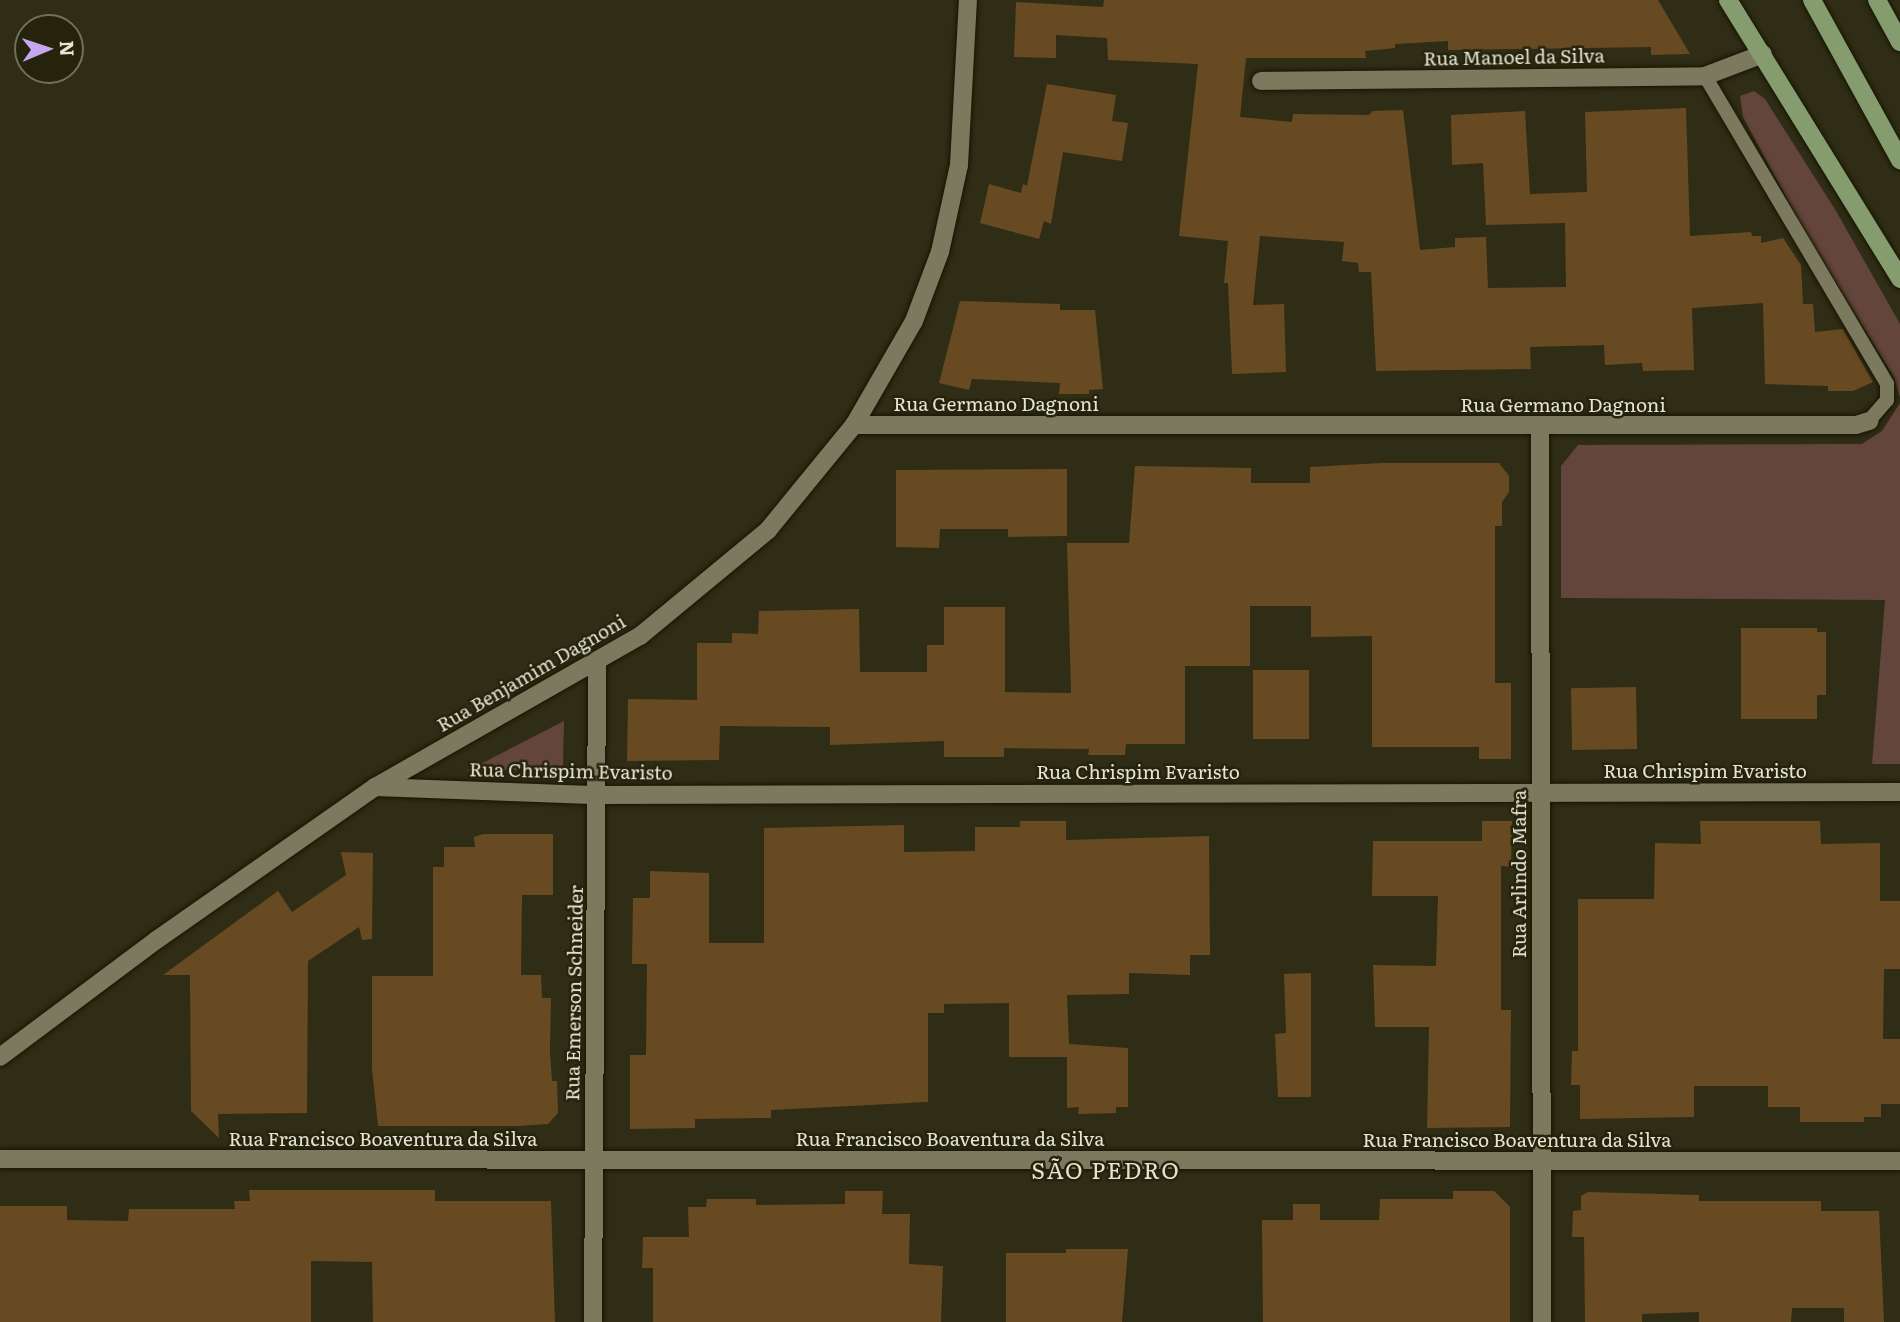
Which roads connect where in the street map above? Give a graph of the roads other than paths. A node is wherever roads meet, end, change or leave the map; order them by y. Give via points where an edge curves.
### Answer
1 (968, 0) edge
2 (1728, 0) edge
3 (1812, 0) edge
4 (1877, 0) edge
5 (1900, 42) edge
6 (1763, 54) junction
7 (1705, 76) junction
8 (1261, 81) dead end
9 (1900, 160) edge
10 (1900, 279) edge
11 (1869, 421) joint
12 (854, 425) junction
13 (1540, 426) junction
14 (597, 664) junction
15 (375, 787) junction
16 (1540, 791) junction
17 (1900, 792) edge
18 (598, 795) junction
19 (0, 1056) edge
20 (0, 1160) edge
21 (593, 1160) junction
22 (1542, 1161) junction
23 (1900, 1161) edge
24 (593, 1322) edge
25 (1542, 1322) edge

1 - 12 street, Rua Benjamim Dagnoni via 959,165 940,252 914,321
2 - 6 main road
3 - 9 main road
4 - 5 main road
6 - 7 street, Rua Manoel da Silva
6 - 10 main road
7 - 8 street, Rua Manoel da Silva
7 - 11 lane, Rua Germano Dagnoni via 1887,384 1887,400
11 - 13 street, Rua Germano Dagnoni via 1857,425
12 - 13 street, Rua Germano Dagnoni
12 - 14 street, Rua Benjamim Dagnoni via 768,530 684,603
13 - 16 street, Rua Arlindo Mafra
14 - 15 street, Rua Benjamim Dagnoni
14 - 18 street, Rua Emerson Schneider
15 - 18 street, Rua Chrispim Evaristo
15 - 19 street, Rua Benjamim Dagnoni
16 - 17 street, Rua Chrispim Evaristo
16 - 18 street, Rua Chrispim Evaristo
16 - 22 street, Rua Arlindo Mafra
18 - 21 street, Rua Emerson Schneider
20 - 21 street, Rua Francisco Boaventura da Silva
21 - 22 street, Rua Francisco Boaventura da Silva
21 - 24 street, Rua Emerson Schneider
22 - 23 street, Rua Francisco Boaventura da Silva
22 - 25 street, Rua Arlindo Mafra

